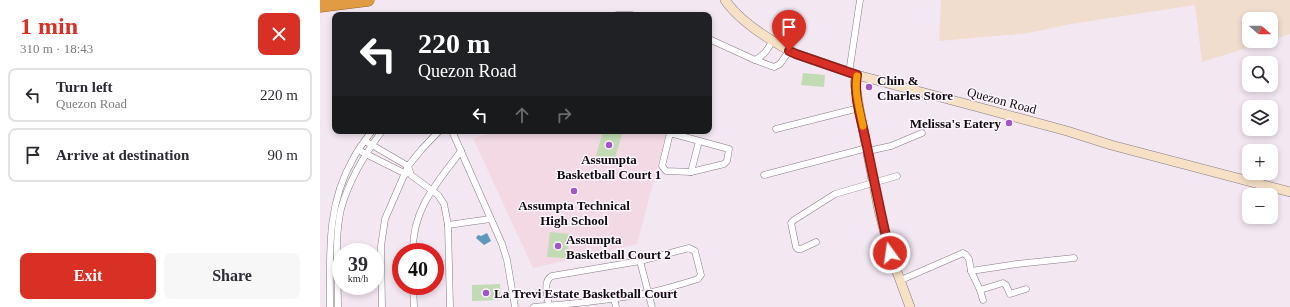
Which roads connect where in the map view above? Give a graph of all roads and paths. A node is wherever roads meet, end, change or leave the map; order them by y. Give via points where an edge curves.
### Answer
1 (341, 0) edge
2 (368, 0) edge
3 (725, 0) edge
4 (860, 0) edge
5 (320, 4) edge
6 (712, 40) edge
7 (772, 41) junction
8 (789, 51) junction
9 (755, 60) junction
10 (853, 74) junction
11 (859, 108) junction
12 (776, 129) dead end
13 (922, 133) dead end
14 (370, 134) edge
15 (380, 134) edge
16 (436, 134) edge
17 (453, 134) edge
18 (670, 134) edge
19 (676, 134) edge
20 (365, 141) junction
21 (699, 141) junction
22 (372, 145) junction
23 (358, 150) junction
24 (868, 150) junction
25 (461, 151) junction
26 (366, 154) junction
27 (408, 166) junction
28 (691, 172) junction
29 (403, 174) junction
30 (411, 175) junction
31 (764, 175) dead end
32 (897, 176) dead end
33 (874, 182) junction
34 (431, 190) junction
35 (1290, 192) edge
36 (490, 218) junction
37 (448, 225) junction
38 (337, 239) junction
39 (330, 240) junction
40 (816, 242) dead end
41 (413, 243) edge
42 (1074, 258) dead end
43 (640, 261) junction
44 (971, 271) junction
45 (901, 280) junction
46 (1026, 289) dead end
47 (980, 290) junction
48 (648, 293) junction
49 (413, 295) edge
50 (614, 298) junction
51 (983, 300) dead end
52 (549, 306) edge
53 (330, 307) edge
54 (338, 307) edge
55 (382, 307) edge
56 (414, 307) edge
57 (450, 307) edge
58 (514, 307) edge
59 (534, 307) edge
60 (616, 307) edge
61 (652, 307) edge
62 (910, 307) edge

1 - 5 highway
2 - 5 highway
3 - 7 main road, Quezon Road
4 - 10 street
6 - 9 street
7 - 8 main road, Quezon Road
7 - 9 street via 762,57
8 - 9 street via 777,66
8 - 10 main road, Quezon Road
10 - 11 main road
10 - 35 main road, Quezon Road
11 - 12 street
11 - 24 main road
13 - 24 street via 891,146
14 - 20 street
15 - 22 street
16 - 27 street
17 - 25 street
18 - 28 street via 662,166 666,171
19 - 21 street
20 - 22 street
20 - 23 street
21 - 28 street
21 - 28 street via 729,149 727,161
22 - 26 street
22 - 27 street
23 - 26 street
23 - 39 street via 342,184 334,210
24 - 31 street
24 - 33 main road
25 - 34 street
25 - 36 street
26 - 29 street
26 - 38 street via 351,181 341,210
27 - 29 street
27 - 30 street
29 - 30 street
29 - 55 street via 385,219 383,231
30 - 34 street
32 - 33 street
33 - 40 street via 835,194 791,223 798,249
33 - 45 main road via 890,253
34 - 37 street via 444,204
34 - 41 street via 420,211
36 - 37 street
36 - 58 street via 507,260
37 - 57 street
38 - 39 street
38 - 54 street
39 - 53 street
42 - 44 street
43 - 48 street
43 - 48 street via 689,248 695,251 701,275 698,279
43 - 52 street via 552,276 546,282
44 - 45 street via 969,259 963,253
44 - 47 street
45 - 62 main road
46 - 47 street via 1010,294 1003,283
47 - 51 street
48 - 50 street
48 - 61 street
49 - 56 street
50 - 52 street
50 - 60 street
52 - 59 street

